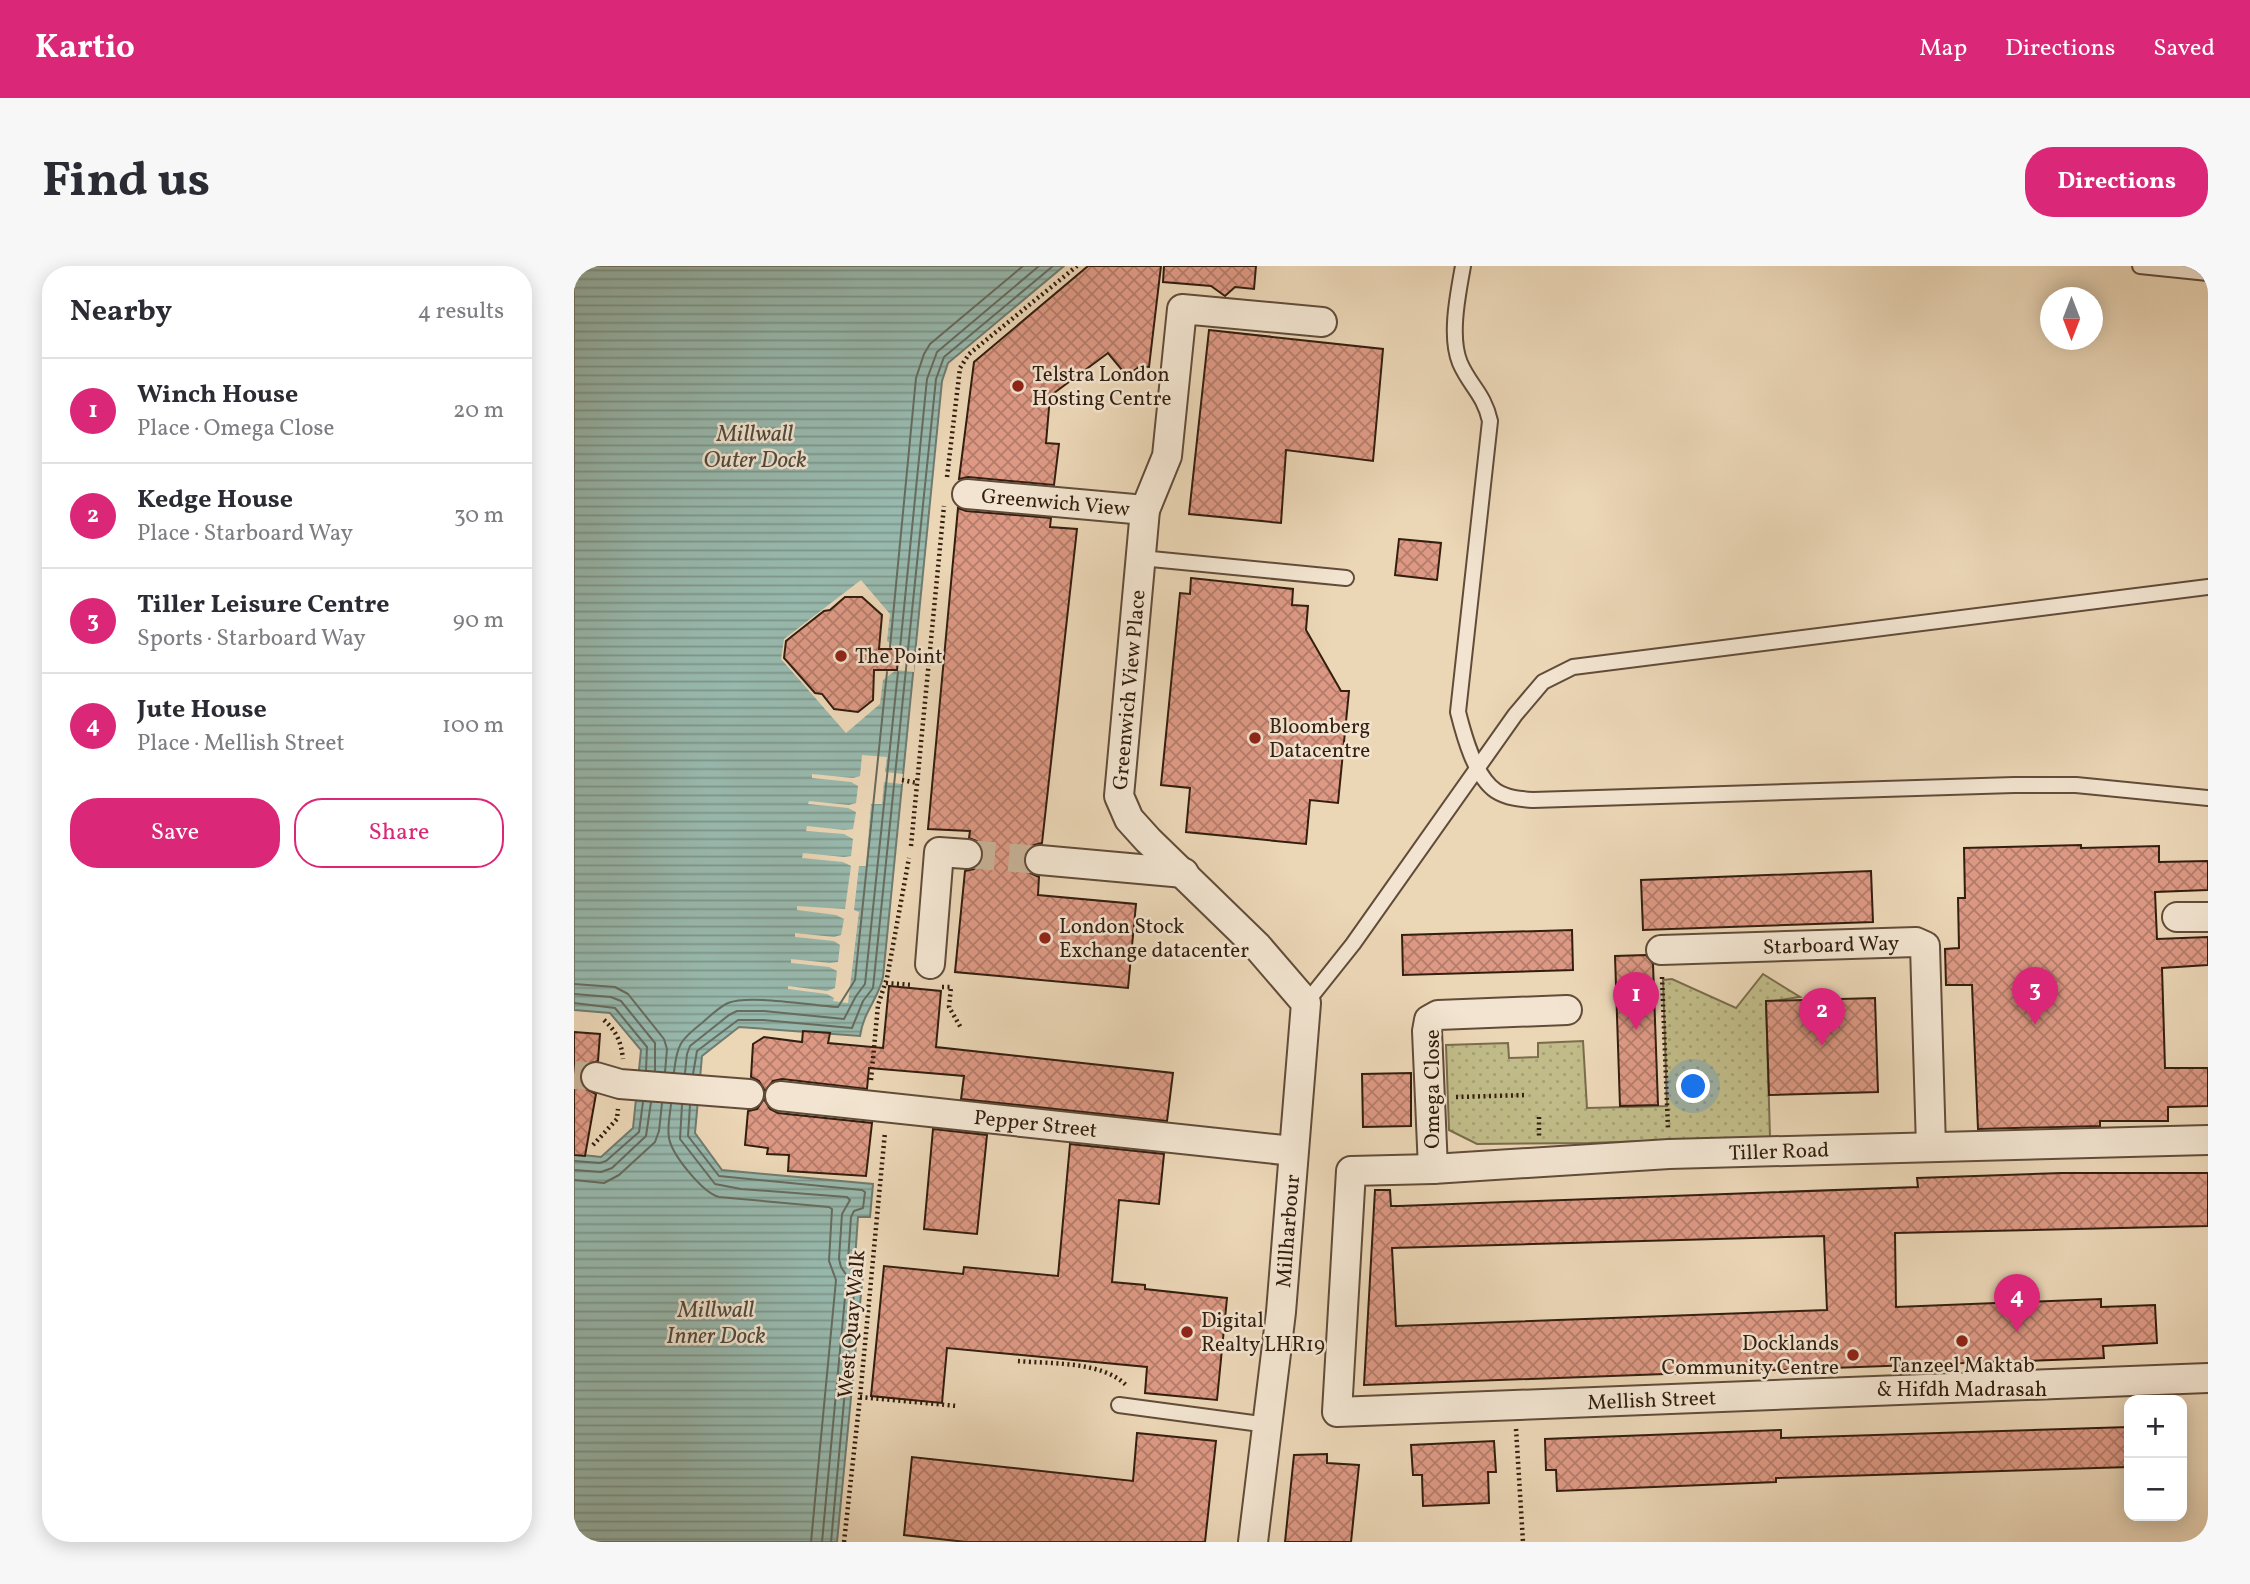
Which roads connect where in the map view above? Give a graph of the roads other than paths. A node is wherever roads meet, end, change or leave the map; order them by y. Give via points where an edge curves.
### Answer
1 (1463, 266) edge
2 (2140, 266) edge
3 (2208, 273) edge
4 (1322, 322) dead end
5 (953, 493) road end
6 (1145, 510) junction
7 (1140, 558) junction
8 (1346, 578) dead end
9 (2208, 587) edge
10 (1478, 767) junction
11 (2208, 798) edge
12 (967, 854) tunnel mouth
13 (1040, 860) tunnel mouth
14 (1184, 873) junction
15 (2177, 917) dead end
16 (2208, 917) edge
17 (1661, 950) road end
18 (930, 964) dead end
19 (1306, 1003) junction
20 (1567, 1010) dead end
21 (596, 1077) tunnel mouth
22 (749, 1094) dead end
23 (780, 1096) dead end
24 (2208, 1140) edge
25 (1931, 1147) junction
26 (1293, 1151) junction
27 (1433, 1169) junction
28 (1351, 1171) joint
29 (2208, 1378) edge
30 (1119, 1405) dead end
31 (1268, 1424) junction
32 (1253, 1542) edge

1 - 10 lane via 1454,342 1461,365 1487,407 1489,421 1458,712
2 - 3 lane
4 - 6 street, Greenwich View Place via 1182,309 1167,456
5 - 6 street, Greenwich View
6 - 7 street, Greenwich View Place
7 - 8 lane
7 - 14 street, Greenwich View Place via 1119,796 1129,819
9 - 10 lane via 1573,667 1543,682
10 - 11 lane via 1486,783 1498,792 1533,800 2014,785 2076,785
10 - 19 lane
12 - 18 street via 939,852
13 - 14 street
14 - 19 street, Greenwich View Place
15 - 16 street
17 - 25 street, Starboard Way via 1916,942 1925,946
19 - 26 street, Millharbour
20 - 27 street, Omega Close via 1438,1015 1429,1020
21 - 22 street
23 - 26 street, Pepper Street
24 - 25 street, Tiller Road
25 - 27 street, Tiller Road via 1669,1154
26 - 31 street, Millharbour
27 - 28 street, Tiller Road
28 - 29 street, Mellish Street via 1337,1412
30 - 31 lane
31 - 32 street, Millharbour

